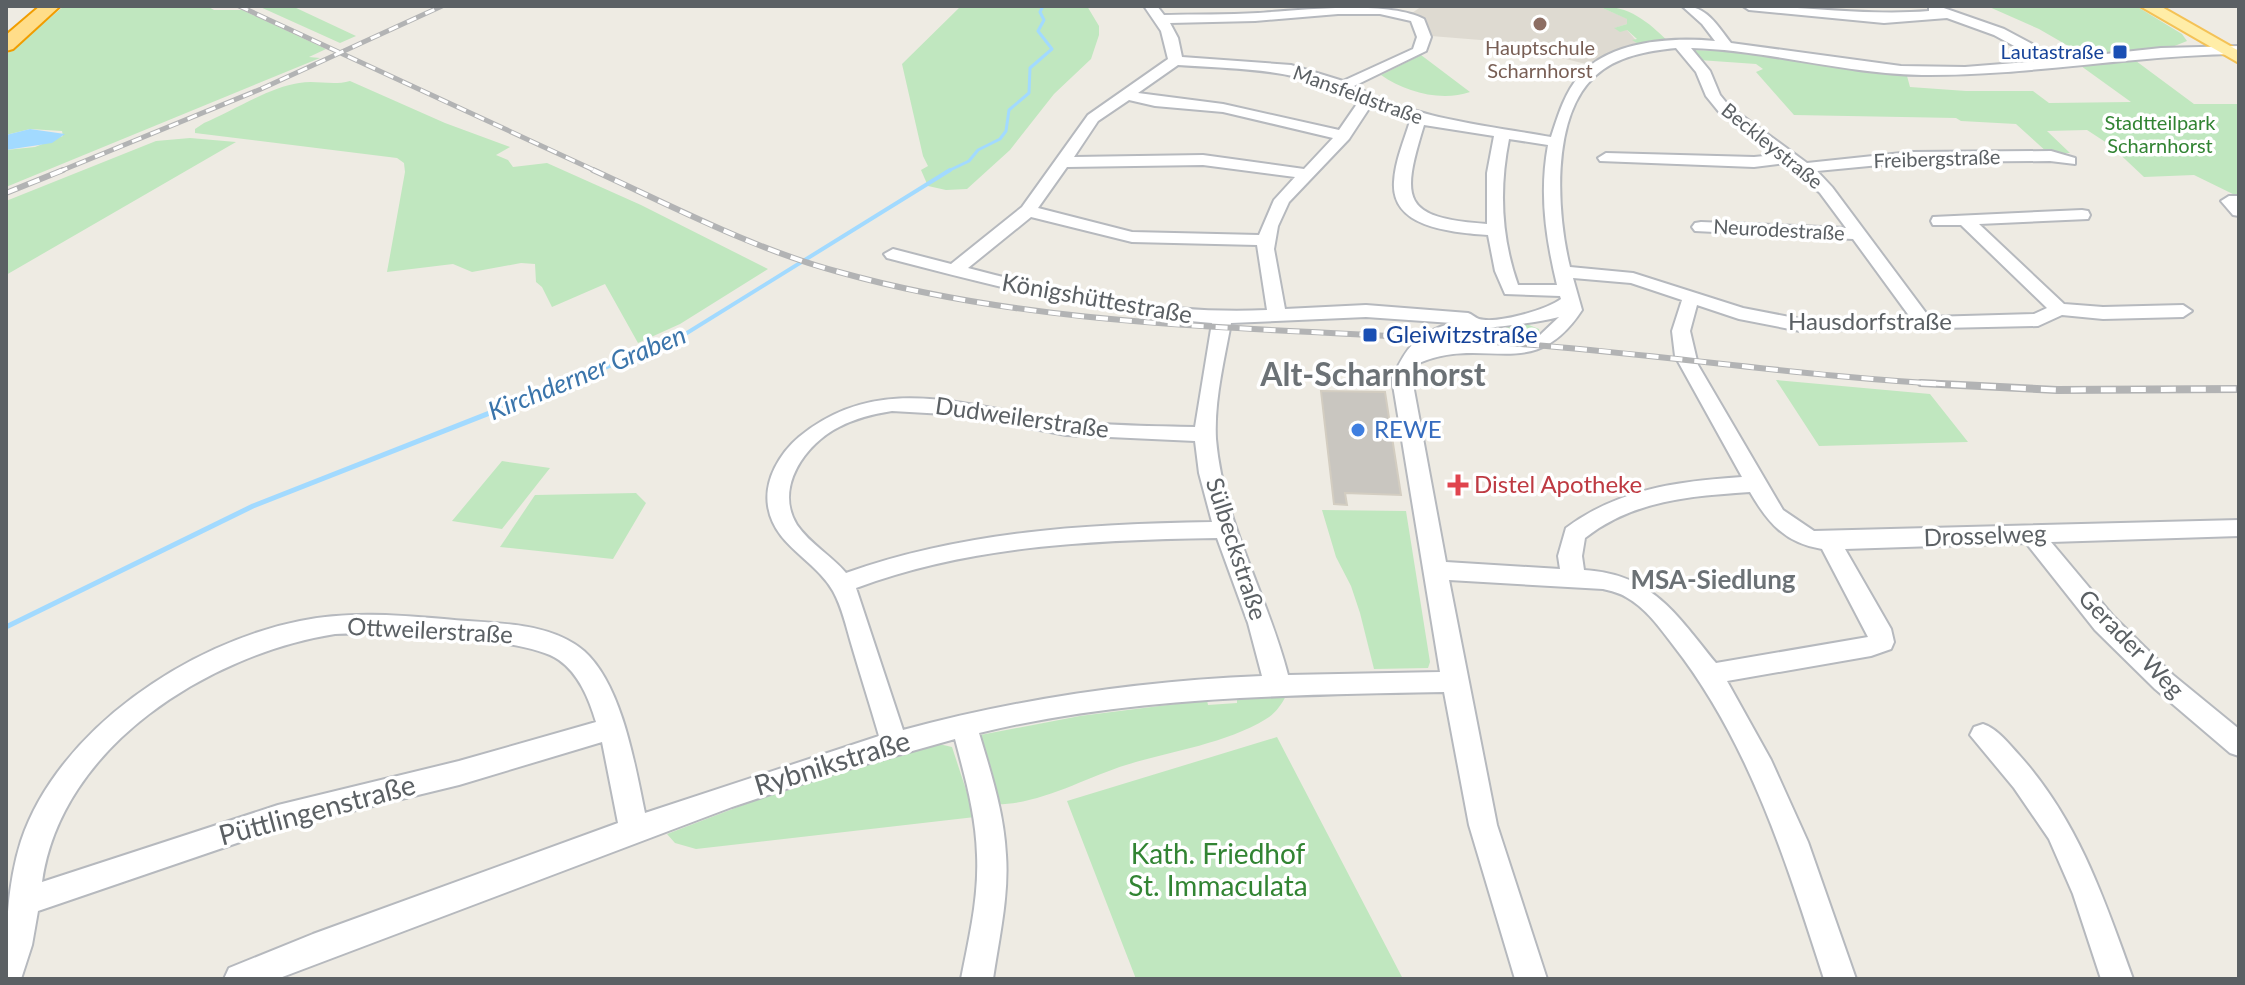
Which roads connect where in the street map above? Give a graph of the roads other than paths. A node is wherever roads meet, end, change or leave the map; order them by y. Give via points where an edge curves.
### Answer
1 (34, 6) edge
2 (51, 6) edge
3 (1150, 6) edge
4 (1688, 6) edge
5 (1716, 6) edge
6 (1749, 6) edge
7 (1925, 6) edge
8 (2148, 6) edge
9 (1340, 8) edge
10 (1947, 14) junction
11 (1161, 19) junction
12 (6, 30) edge
13 (2194, 32) junction
14 (6, 45) edge
15 (1681, 46) junction
16 (1726, 46) junction
17 (2185, 50) junction
18 (2236, 52) edge
19 (2160, 53) junction
20 (1175, 61) junction
21 (2057, 63) junction
22 (1343, 86) junction
23 (1127, 95) junction
24 (1367, 100) junction
25 (1418, 119) junction
26 (1502, 134) junction
27 (1344, 136) junction
28 (1555, 142) junction
29 (1606, 158) dead end
30 (2069, 161) dead end
31 (1063, 162) junction
32 (1798, 163) junction
33 (1307, 174) junction
34 (2239, 201) edge
35 (1028, 211) junction
36 (2239, 211) edge
37 (2082, 215) dead end
38 (1939, 221) dead end
39 (1966, 221) junction
40 (1701, 227) dead end
41 (1496, 230) junction
42 (1858, 234) junction
43 (1265, 240) junction
44 (893, 254) dead end
45 (955, 270) junction
46 (1562, 272) junction
47 (1570, 296) junction
48 (1692, 298) junction
49 (2059, 309) junction
50 (2183, 311) dead end
51 (1407, 314) junction
52 (1277, 317) junction
53 (1222, 318) junction
54 (1528, 319) junction
55 (1495, 320) junction
56 (1924, 323) junction
57 (1444, 333) junction
58 (1554, 335) junction
59 (1467, 348) junction
60 (1411, 359) junction
61 (1206, 434) junction
62 (1758, 484) junction
63 (2239, 528) edge
64 (1224, 530) junction
65 (2032, 535) junction
66 (1829, 541) junction
67 (1433, 570) junction
68 (1573, 576) junction
69 (842, 584) junction
70 (1710, 674) junction
71 (1452, 682) junction
72 (1277, 684) junction
73 (964, 725) junction
74 (610, 729) junction
75 (1983, 735) dead end
76 (894, 742) junction
77 (2239, 745) edge
78 (634, 830) junction
79 (27, 901) junction
80 (6, 978) edge
81 (240, 979) edge
82 (977, 979) edge
83 (1531, 979) edge
84 (1840, 979) edge
85 (2117, 979) edge

1 - 12 highway
2 - 14 highway
3 - 11 street
4 - 5 street
4 - 16 street
6 - 10 street via 1884,19
7 - 10 street
8 - 13 main road
9 - 11 street
9 - 22 street via 1411,16 1424,37 1412,56
10 - 21 street via 1999,32
11 - 20 street
13 - 17 main road via 2195,44
13 - 18 main road
15 - 16 street
15 - 28 street via 1629,53 1595,69 1573,97
15 - 32 street, Beckleystraße via 1703,71 1724,109
16 - 21 street via 1910,71
17 - 18 street
17 - 19 street
18 - 19 street
19 - 21 street
20 - 22 street, Mansfeldstraße via 1280,68
20 - 23 street
22 - 24 street, Mansfeldstraße
23 - 27 street via 1223,108
23 - 31 street via 1086,125
24 - 25 street, Mansfeldstraße
24 - 27 street
25 - 26 street, Mansfeldstraße
25 - 41 street via 1402,191 1406,204 1433,221
26 - 28 street, Mansfeldstraße
26 - 41 street via 1494,177
27 - 33 street
28 - 46 street via 1549,200
29 - 32 street, Freibergstraße
30 - 32 street, Freibergstraße via 2051,156 1911,157
31 - 33 street via 1203,160
31 - 35 street
32 - 42 street, Beckleystraße
33 - 43 street via 1278,206
34 - 36 street via 2229,201
35 - 43 street via 1132,237
35 - 45 street
37 - 39 street
38 - 39 street
39 - 49 street
40 - 42 street, Neurodestraße
41 - 47 street via 1511,290
42 - 56 street, Beckleystraße
43 - 52 street
44 - 45 street, Königshüttestraße
45 - 53 street, Königshüttestraße via 1068,299
46 - 47 street
46 - 48 street, Hausdorfstraße via 1633,278
47 - 54 street via 1553,315
47 - 58 street via 1573,310
48 - 56 street, Hausdorfstraße via 1800,325
48 - 62 street, Drosselweg via 1682,319 1680,346
49 - 50 street, Hausdorfstraße
49 - 56 street, Hausdorfstraße via 2038,320
51 - 52 street, Königshüttestraße
51 - 55 street, Königshüttestraße
51 - 57 street
52 - 53 street, Königshüttestraße
53 - 61 street, Sülbeckstraße
54 - 55 street
54 - 58 street
55 - 57 street
57 - 59 street
57 - 60 street
58 - 59 street via 1518,348
59 - 60 street via 1432,349
60 - 67 street via 1402,387
61 - 64 street, Sülbeckstraße
61 - 69 street, Dudweilerstraße via 1105,432 931,403 890,405 832,422 792,455 778,487 781,514 792,534
62 - 66 street, Drosselweg via 1786,527
62 - 68 street via 1654,496 1605,511 1574,534
63 - 65 street, Drosselweg
64 - 69 street via 1029,539 915,560
64 - 72 street, Sülbeckstraße
65 - 66 street, Drosselweg
65 - 77 street, Gerader Weg via 2104,623
66 - 70 street via 1882,642
67 - 68 street
67 - 71 street
68 - 70 street via 1635,591 1659,610
69 - 76 street, Dudweilerstraße
70 - 84 street via 1794,842
71 - 72 street, Rybnikstraße
71 - 83 street via 1483,825
72 - 73 street, Rybnikstraße via 1141,694
73 - 76 street, Rybnikstraße
73 - 82 street via 992,858
74 - 78 street, Ottweilerstraße
74 - 79 street, Püttlingenstraße via 278,817
74 - 79 street, Ottweilerstraße via 601,697 583,667 566,651 529,637 386,624 335,625 272,639 191,673 101,742 40,830
75 - 85 street via 2048,813 2077,866
76 - 78 street, Rybnikstraße
78 - 81 street, Rybnikstraße
79 - 80 street, Ottweilerstraße via 19,947

